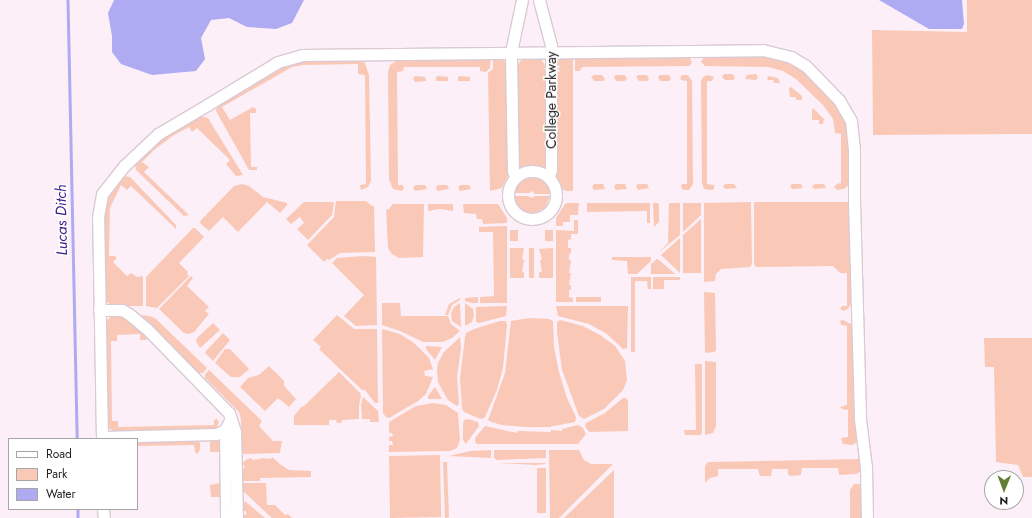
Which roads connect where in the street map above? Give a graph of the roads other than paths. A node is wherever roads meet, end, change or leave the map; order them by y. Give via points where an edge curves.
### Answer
1 (522, 0) edge
2 (539, 0) edge
3 (551, 51) junction
4 (511, 52) junction
5 (516, 176) junction
6 (549, 177) junction
7 (99, 310) junction
8 (228, 425) junction
9 (102, 438) edge
10 (226, 518) edge
11 (237, 518) edge
12 (867, 518) edge

1 - 4 street
2 - 3 street, College Parkway
3 - 4 street
3 - 6 street, College Parkway
3 - 12 street via 777,52 806,66 839,100 851,122 854,148 860,419 866,467
4 - 5 street via 512,171
4 - 7 street via 292,57 278,62 158,134 124,166 102,194 98,217
5 - 6 street via 522,172 536,170
5 - 6 street, College Parkway via 511,181 507,194 511,207 520,216 532,219 547,214 553,207 556,195
7 - 8 street via 122,310 135,319 229,413
7 - 9 street
8 - 9 street via 216,434
8 - 10 street
8 - 11 street via 235,431

